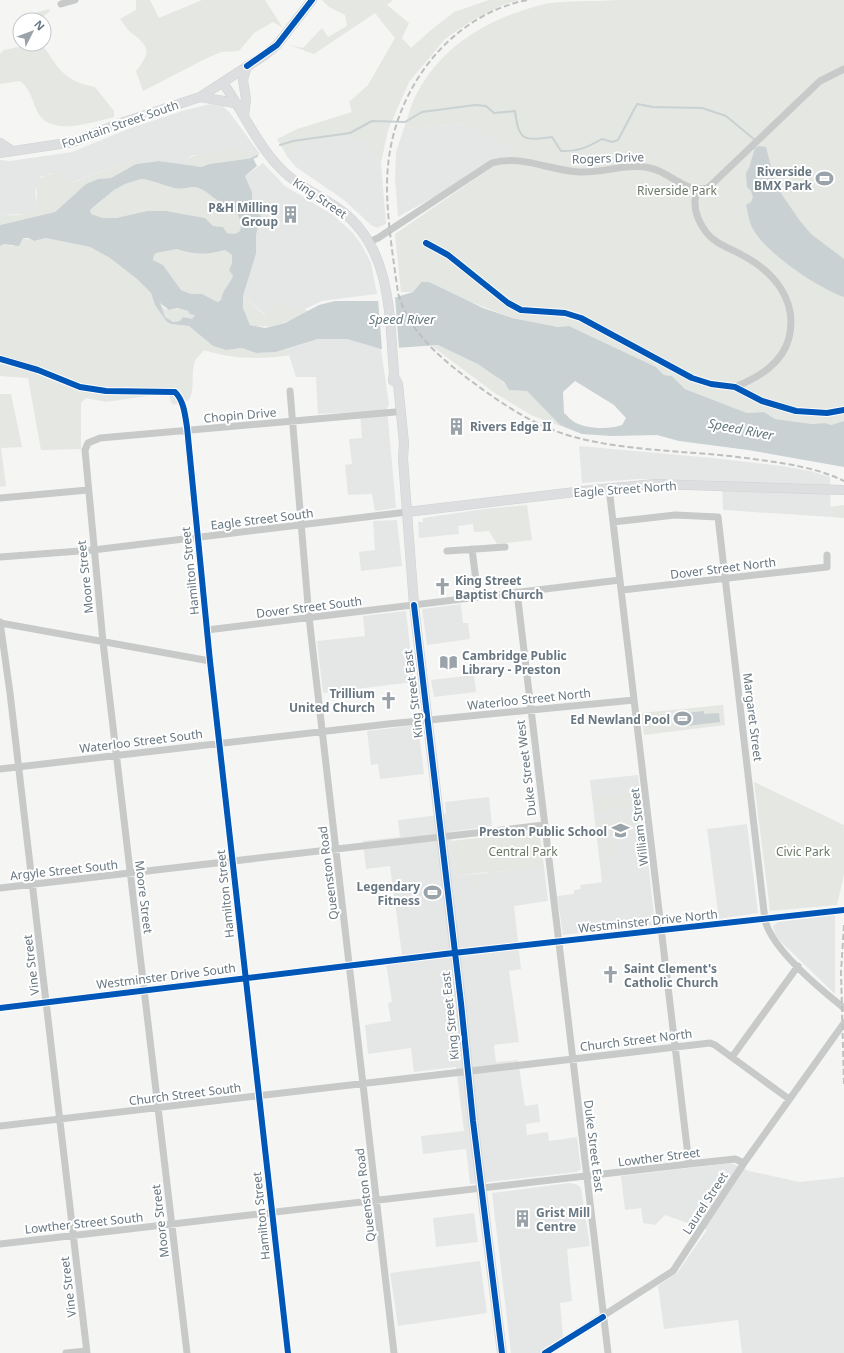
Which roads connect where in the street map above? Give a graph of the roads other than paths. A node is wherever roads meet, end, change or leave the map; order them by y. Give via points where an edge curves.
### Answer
1 (74, 0) edge
2 (312, 0) edge
3 (61, 4) dead end
4 (247, 66) junction
5 (844, 69) edge
6 (223, 83) junction
7 (200, 97) junction
8 (237, 104) junction
9 (244, 116) junction
10 (0, 144) edge
11 (11, 150) junction
12 (0, 153) edge
13 (697, 190) junction
14 (369, 242) junction
15 (426, 243) dead end
16 (392, 349) joint
17 (394, 376) junction
18 (735, 387) junction
19 (290, 391) dead end
20 (844, 410) edge
21 (395, 412) junction
22 (292, 422) junction
23 (187, 431) junction
24 (88, 443) joint
25 (403, 459) junction
26 (610, 488) junction
27 (88, 490) junction
28 (844, 490) edge
29 (0, 498) edge
30 (407, 512) junction
31 (614, 522) junction
32 (302, 525) junction
33 (198, 537) junction
34 (505, 546) dead end
35 (472, 549) junction
36 (94, 550) junction
37 (447, 551) dead end
38 (827, 556) dead end
39 (0, 557) edge
40 (725, 578) junction
41 (620, 580) junction
42 (622, 590) junction
43 (517, 592) junction
44 (478, 597) junction
45 (414, 605) junction
46 (309, 617) junction
47 (0, 622) edge
48 (207, 630) junction
49 (103, 642) junction
50 (210, 661) junction
51 (634, 700) junction
52 (530, 709) junction
53 (427, 720) junction
54 (323, 731) junction
55 (219, 743) junction
56 (117, 756) junction
57 (18, 766) junction
58 (0, 768) edge
59 (544, 826) junction
60 (440, 837) junction
61 (336, 849) junction
62 (233, 861) junction
63 (130, 874) junction
64 (32, 884) junction
65 (0, 888) edge
66 (844, 910) edge
67 (765, 920) junction
68 (662, 930) junction
69 (558, 942) junction
70 (454, 954) junction
71 (798, 966) junction
72 (350, 967) junction
73 (245, 978) junction
74 (145, 991) junction
75 (46, 1002) junction
76 (0, 1008) edge
77 (844, 1008) edge
78 (844, 1023) edge
79 (675, 1046) junction
80 (732, 1057) junction
81 (572, 1059) junction
82 (468, 1072) junction
83 (363, 1084) junction
84 (258, 1096) junction
85 (789, 1099) junction
86 (158, 1108) junction
87 (58, 1120) junction
88 (0, 1126) edge
89 (744, 1163) junction
90 (689, 1164) junction
91 (586, 1177) junction
92 (481, 1190) junction
93 (376, 1201) junction
94 (273, 1213) junction
95 (171, 1225) junction
96 (72, 1235) junction
97 (0, 1244) edge
98 (603, 1317) junction
99 (86, 1352) edge
100 (66, 1353) edge
101 (187, 1353) edge
102 (288, 1353) edge
103 (394, 1353) edge
104 (502, 1353) edge
105 (545, 1353) edge
106 (608, 1353) edge

1 - 3 street
2 - 4 main road, Fountain Street South via 277,45
4 - 6 main road, Fountain Street South
4 - 9 main road via 243,80 246,99
5 - 13 street via 820,81 714,185
6 - 7 main road, Fountain Street South
6 - 8 main road, King Street
7 - 8 main road via 222,99
7 - 11 main road, Fountain Street South via 73,142
8 - 9 main road, King Street
9 - 14 main road, King Street via 283,171 343,212 359,227
10 - 11 main road
11 - 12 main road, Fountain Street South
13 - 14 street, Rogers Drive via 687,187 662,171 643,166 578,172 501,160 492,163
13 - 18 street via 694,207 706,232 719,243 764,270 779,284 792,314 787,345 779,359 756,378
14 - 16 main road, King Street via 382,270 387,293
15 - 18 street via 448,255 496,295 521,310 558,312 581,318 692,378
16 - 17 main road, King Street East
17 - 21 main road, King Street East via 392,384
17 - 25 main road, King Street East via 398,384 404,443
18 - 20 street via 762,401 796,411 827,413
19 - 22 street, Queenston Road
21 - 22 street, Chopin Drive
21 - 25 main road, King Street East via 398,443
22 - 23 street, Chopin Drive
22 - 32 street, Queenston Road
23 - 24 street, Chopin Drive via 100,438
23 - 33 street, Hamilton Street
24 - 27 street, Moore Street via 85,450
25 - 30 main road, King Street East
26 - 28 main road, Eagle Street North via 655,484
26 - 30 main road, Eagle Street North
26 - 31 street, William Street
27 - 29 street
27 - 36 street, Moore Street
30 - 32 street, Eagle Street South
30 - 45 main road, King Street East
31 - 40 street, Margaret Street via 676,515 718,517
31 - 41 street, William Street
32 - 33 street, Eagle Street South
32 - 46 street, Queenston Road
33 - 36 street, Eagle Street South
33 - 48 street, Hamilton Street
34 - 35 street
35 - 37 street
35 - 44 street
36 - 39 street, Eagle Street South
36 - 49 street, Moore Street
38 - 40 street, Dover Street North via 828,566
40 - 42 street, Dover Street North
40 - 67 street, Margaret Street
41 - 42 street, William Street
41 - 43 street
42 - 51 street, William Street
43 - 44 street
43 - 52 street, Duke Street West
44 - 45 street
45 - 46 street, Dover Street South
45 - 53 main road, King Street East
46 - 48 street, Dover Street South
46 - 54 street, Queenston Road
47 - 49 street
47 - 57 street, Vine Street
48 - 50 street, Hamilton Street
49 - 50 street
49 - 56 street, Moore Street
50 - 55 street, Hamilton Street
51 - 52 street, Waterloo Street North
51 - 68 street, William Street
52 - 53 street, Waterloo Street North
52 - 59 street, Duke Street West
53 - 54 street, Waterloo Street South
53 - 60 main road, King Street East
54 - 55 street, Waterloo Street South
54 - 61 street, Queenston Road
55 - 56 street, Waterloo Street South
55 - 62 street, Hamilton Street
56 - 57 street, Waterloo Street South
56 - 63 street, Moore Street
57 - 58 street, Waterloo Street South
57 - 64 street, Vine Street
59 - 60 street, Argyle Street South
59 - 69 street, Duke Street West
60 - 61 street, Argyle Street South
60 - 70 main road, King Street East
61 - 62 street, Argyle Street South
61 - 72 street, Queenston Road
62 - 63 street, Argyle Street South
62 - 73 street, Hamilton Street
63 - 64 street, Argyle Street South
63 - 74 street, Moore Street
64 - 65 street, Argyle Street South
64 - 75 street, Vine Street
66 - 67 street, Westminster Drive North
67 - 68 street, Westminster Drive North
67 - 71 street, Margaret Street via 774,941
68 - 69 street, Westminster Drive North
68 - 79 street, William Street
69 - 70 street, Westminster Drive North
69 - 81 street, Duke Street East
70 - 72 street, Westminster Drive South
70 - 82 main road, King Street East
71 - 77 street, Margaret Street
71 - 80 street
72 - 73 street, Westminster Drive South
72 - 83 street, Queenston Road
73 - 74 street, Westminster Drive South
73 - 84 street, Hamilton Street
74 - 75 street, Westminster Drive South
74 - 86 street, Moore Street
75 - 76 street, Westminster Drive South
75 - 87 street, Vine Street
78 - 85 street, Laurel Street
79 - 80 street, Church Street North via 710,1043
79 - 81 street, Church Street North
79 - 90 street, William Street
80 - 85 street, Church Street North
81 - 82 street, Church Street North
81 - 91 street, Duke Street East
82 - 83 street, Church Street South
82 - 92 main road, King Street East
83 - 84 street, Church Street South
83 - 93 street, Queenston Road
84 - 86 street, Church Street South
84 - 94 street, Hamilton Street
85 - 89 street, Laurel Street
86 - 87 street, Church Street South
86 - 95 street, Moore Street
87 - 88 street, Church Street South
87 - 96 street, Vine Street
89 - 90 street, Lowther Street via 735,1159
89 - 98 street, Laurel Street via 673,1271
90 - 91 street, Lowther Street
91 - 92 street, Lowther Street
91 - 98 street, Duke Street East
92 - 93 street, Lowther Street South
92 - 104 main road, King Street East
93 - 94 street, Lowther Street South
93 - 103 street, Queenston Road
94 - 95 street, Lowther Street South
94 - 102 street, Hamilton Street
95 - 96 street, Lowther Street South
95 - 101 street, Moore Street
96 - 97 street, Lowther Street South
96 - 99 street, Vine Street
98 - 105 street, Laurel Street
98 - 106 street, Duke Street East
99 - 100 street

